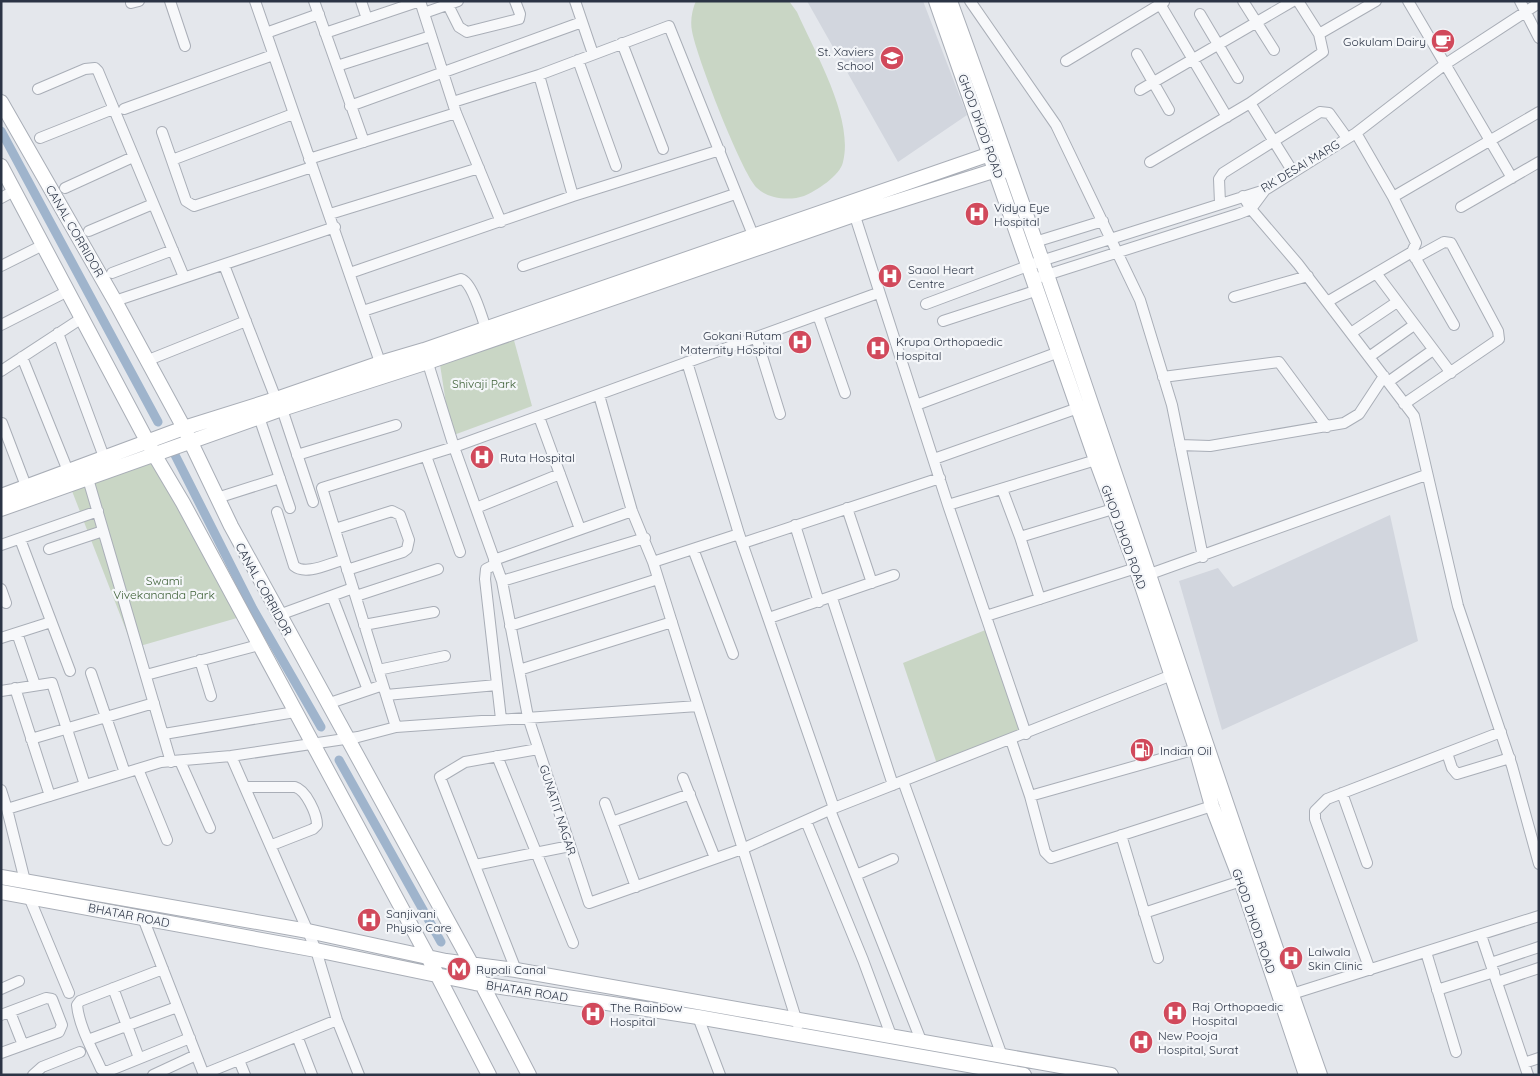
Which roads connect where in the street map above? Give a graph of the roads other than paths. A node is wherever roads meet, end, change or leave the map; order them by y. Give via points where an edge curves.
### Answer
1 (170, 1) edge
2 (255, 1) edge
3 (314, 1) edge
4 (361, 1) edge
5 (420, 1) edge
6 (458, 1) edge
7 (515, 1) edge
8 (575, 1) edge
9 (936, 1) edge
10 (968, 1) edge
11 (1243, 1) edge
12 (1293, 1) edge
13 (1298, 1) edge
14 (1376, 1) edge
15 (1408, 1) edge
16 (1520, 1) edge
17 (447, 3) edge
18 (1163, 3) edge
19 (1539, 3) edge
20 (952, 5) edge
21 (1526, 12) junction
22 (424, 13) junction
23 (319, 14) junction
24 (1200, 14) dead end
25 (367, 19) junction
26 (582, 22) junction
27 (1256, 23) junction
28 (266, 33) junction
29 (325, 33) junction
30 (1319, 34) junction
31 (431, 36) junction
32 (1539, 38) edge
33 (622, 43) junction
34 (1218, 44) junction
35 (185, 46) dead end
36 (1274, 50) dead end
37 (593, 54) junction
38 (1137, 54) dead end
39 (273, 55) junction
40 (1192, 59) junction
41 (578, 60) junction
42 (1066, 62) dead end
43 (1444, 65) junction
44 (337, 66) junction
45 (443, 72) junction
46 (539, 75) junction
47 (1238, 78) dead end
48 (1153, 83) junction
49 (38, 89) dead end
50 (1140, 90) dead end
51 (1, 102) edge
52 (453, 102) junction
53 (1250, 103) junction
54 (350, 106) junction
55 (119, 109) junction
56 (1169, 110) dead end
57 (1539, 112) edge
58 (456, 113) junction
59 (293, 114) junction
60 (1227, 117) junction
61 (162, 132) dead end
62 (1352, 135) junction
63 (40, 138) dead end
64 (1274, 141) junction
65 (1489, 141) junction
66 (364, 142) junction
67 (663, 149) dead end
68 (1004, 149) junction
69 (720, 150) junction
70 (990, 154) junction
71 (133, 157) junction
72 (172, 160) junction
73 (1150, 162) dead end
74 (1539, 162) edge
75 (311, 163) junction
76 (1, 166) edge
77 (616, 166) dead end
78 (479, 168) junction
79 (1003, 168) junction
80 (1293, 172) junction
81 (1512, 178) junction
82 (64, 188) dead end
83 (1265, 190) junction
84 (735, 194) junction
85 (7, 195) edge
86 (573, 196) junction
87 (1243, 196) junction
88 (1393, 196) junction
89 (1220, 203) junction
90 (153, 204) junction
91 (1461, 207) dead end
92 (852, 209) junction
93 (1251, 209) junction
94 (330, 214) junction
95 (1103, 221) junction
96 (501, 222) junction
97 (334, 227) junction
98 (89, 231) dead end
99 (1112, 238) junction
100 (756, 242) junction
101 (1035, 242) junction
102 (43, 245) junction
103 (172, 250) junction
104 (1118, 254) junction
105 (1413, 255) junction
106 (1035, 263) junction
107 (224, 265) junction
108 (1, 266) edge
109 (523, 266) dead end
110 (112, 273) dead end
111 (350, 273) junction
112 (1376, 273) junction
113 (1308, 276) junction
114 (184, 277) junction
115 (1039, 281) junction
116 (68, 292) junction
117 (878, 293) junction
118 (1234, 297) dead end
119 (115, 301) junction
120 (1327, 302) junction
121 (1397, 302) junction
122 (926, 304) dead end
123 (363, 311) junction
124 (818, 315) junction
125 (82, 318) junction
126 (246, 321) junction
127 (943, 321) dead end
128 (1454, 324) dead end
129 (1, 325) edge
130 (1414, 325) junction
131 (486, 329) junction
132 (1351, 333) junction
133 (58, 334) junction
134 (756, 337) junction
135 (1433, 350) junction
136 (1059, 352) junction
137 (426, 356) junction
138 (22, 357) junction
139 (1369, 357) junction
140 (146, 361) junction
141 (380, 362) junction
142 (687, 362) junction
143 (1, 371) edge
144 (1450, 373) junction
145 (385, 376) junction
146 (1163, 377) junction
147 (1386, 379) junction
148 (845, 393) dead end
149 (599, 396) junction
150 (279, 404) junction
151 (1404, 404) junction
152 (916, 405) junction
153 (1078, 408) junction
154 (780, 414) dead end
155 (259, 417) junction
156 (539, 417) junction
157 (2, 423) edge
158 (396, 425) dead end
159 (1327, 427) junction
160 (187, 434) junction
161 (147, 441) junction
162 (1180, 445) junction
163 (454, 447) junction
164 (154, 454) junction
165 (297, 455) junction
166 (426, 456) junction
167 (104, 457) junction
168 (934, 459) junction
169 (1096, 460) junction
170 (68, 471) junction
171 (86, 471) junction
172 (560, 474) junction
173 (1426, 475) junction
174 (280, 478) junction
175 (940, 478) junction
176 (26, 486) junction
177 (1002, 489) junction
178 (1, 496) edge
179 (217, 498) junction
180 (313, 502) dead end
181 (948, 505) junction
182 (290, 508) dead end
183 (476, 508) junction
184 (847, 508) junction
185 (1, 509) edge
186 (1114, 509) junction
187 (98, 511) junction
188 (632, 511) junction
189 (277, 512) dead end
190 (795, 525) junction
191 (335, 528) junction
192 (580, 529) junction
193 (103, 531) junction
194 (1020, 537) junction
195 (645, 538) junction
196 (741, 538) junction
197 (20, 539) junction
198 (1, 546) edge
199 (49, 549) dead end
200 (693, 549) junction
201 (460, 552) dead end
202 (1203, 557) junction
203 (344, 560) junction
204 (495, 562) junction
205 (653, 562) junction
206 (1136, 568) junction
207 (438, 569) dead end
208 (347, 570) junction
209 (1150, 574) junction
210 (894, 575) dead end
211 (658, 579) junction
212 (502, 581) junction
213 (872, 583) junction
214 (1, 589) edge
215 (354, 592) junction
216 (332, 596) junction
217 (832, 598) junction
218 (1040, 599) junction
219 (819, 602) junction
220 (6, 603) dead end
221 (434, 612) dead end
222 (279, 615) junction
223 (986, 616) junction
224 (769, 618) junction
225 (51, 622) junction
226 (672, 622) junction
227 (364, 625) junction
228 (510, 626) junction
229 (18, 633) junction
230 (1, 638) edge
231 (259, 645) junction
232 (733, 654) dead end
233 (445, 656) dead end
234 (200, 660) junction
235 (378, 670) junction
236 (519, 670) junction
237 (70, 671) dead end
238 (91, 673) dead end
239 (1177, 673) junction
240 (146, 675) junction
241 (35, 685) junction
242 (497, 685) junction
243 (15, 688) junction
244 (368, 690) junction
245 (384, 690) junction
246 (1, 691) edge
247 (211, 696) dead end
248 (154, 704) junction
249 (327, 704) junction
250 (698, 706) junction
251 (295, 712) junction
252 (528, 717) junction
253 (105, 718) junction
254 (501, 719) junction
255 (396, 727) junction
256 (66, 729) junction
257 (1501, 732) junction
258 (164, 734) junction
259 (1026, 734) junction
260 (31, 739) junction
261 (346, 739) junction
262 (1011, 740) junction
263 (312, 744) junction
264 (538, 749) junction
265 (1196, 749) junction
266 (1448, 753) junction
267 (231, 756) junction
268 (497, 756) junction
269 (1510, 758) junction
270 (176, 761) junction
271 (138, 769) junction
272 (124, 774) junction
273 (683, 778) dead end
274 (898, 783) junction
275 (85, 785) junction
276 (245, 787) junction
277 (1, 790) edge
278 (1342, 793) junction
279 (690, 794) junction
280 (50, 796) junction
281 (1030, 796) junction
282 (605, 803) dead end
283 (1212, 806) junction
284 (8, 809) junction
285 (832, 809) junction
286 (806, 821) junction
287 (612, 822) junction
288 (210, 828) dead end
289 (1121, 835) junction
290 (167, 840) dead end
291 (272, 845) junction
292 (570, 846) junction
293 (742, 849) junction
294 (538, 852) junction
295 (715, 858) junction
296 (892, 859) dead end
297 (1367, 863) dead end
298 (1539, 864) edge
299 (475, 865) junction
300 (856, 875) junction
301 (1, 877) edge
302 (25, 881) junction
303 (1241, 881) junction
304 (636, 887) junction
305 (1, 892) edge
306 (29, 897) junction
307 (1144, 913) junction
308 (1539, 916) edge
309 (143, 918) junction
310 (308, 931) junction
311 (1482, 934) junction
312 (573, 943) dead end
313 (1539, 947) edge
314 (316, 950) junction
315 (1426, 952) junction
316 (428, 956) junction
317 (1158, 958) dead end
318 (472, 966) junction
319 (1539, 968) edge
320 (163, 969) junction
321 (516, 970) junction
322 (1370, 970) junction
323 (1494, 972) junction
324 (438, 976) junction
325 (19, 981) dead end
326 (482, 984) junction
327 (113, 988) junction
328 (1, 989) edge
329 (1437, 990) junction
330 (69, 993) dead end
331 (1292, 994) junction
332 (177, 1007) junction
333 (6, 1014) edge
334 (698, 1017) junction
335 (337, 1020) junction
336 (797, 1021) junction
337 (127, 1026) junction
338 (297, 1036) junction
339 (798, 1036) junction
340 (190, 1038) junction
341 (892, 1038) junction
342 (88, 1040) junction
343 (922, 1043) junction
344 (23, 1045) junction
345 (80, 1052) dead end
346 (1456, 1052) dead end
347 (1, 1053) edge
348 (196, 1055) junction
349 (1002, 1056) junction
350 (139, 1058) junction
351 (1539, 1058) edge
352 (239, 1060) junction
353 (1524, 1062) junction
354 (1061, 1070) edge
355 (204, 1074) edge
356 (33, 1075) edge
357 (153, 1075) edge
358 (245, 1075) edge
359 (312, 1075) edge
360 (359, 1075) edge
361 (489, 1075) edge
362 (529, 1075) edge
363 (720, 1075) edge
364 (1024, 1075) edge
365 (1111, 1075) edge
366 (1306, 1075) edge
367 (1320, 1075) edge
368 (1528, 1075) edge

1 - 35 street
2 - 28 street
3 - 23 street
4 - 25 street
5 - 22 street
5 - 25 street
6 - 17 street
7 - 17 street via 520,14 518,20 467,32 458,27
8 - 26 street
9 - 70 main road, GHOD DHOD ROAD
10 - 20 street
10 - 95 street via 1056,126
11 - 27 street
12 - 27 street
13 - 30 street
14 - 30 street
15 - 43 street
16 - 21 street
17 - 22 street
18 - 40 street
18 - 42 street
19 - 21 street, RK DESAI MARG
20 - 68 main road
21 - 32 street
21 - 43 street, RK DESAI MARG
22 - 31 street
23 - 28 street
23 - 29 street
24 - 34 street
25 - 29 street
26 - 37 street
26 - 45 street
27 - 34 street
27 - 36 street
28 - 39 street
29 - 44 street
30 - 53 street via 1324,47 1318,58
31 - 44 street
31 - 45 street
33 - 37 street
33 - 67 street
33 - 69 street via 669,26
34 - 40 street
34 - 47 street
37 - 41 street
38 - 48 street
39 - 55 street
39 - 59 street
40 - 48 street
40 - 60 street
41 - 46 street
41 - 77 street
43 - 62 street, RK DESAI MARG
43 - 65 street
44 - 54 street
45 - 52 street
45 - 54 street
46 - 52 street
46 - 86 street
48 - 50 street
48 - 56 street
49 - 55 street via 85,69 95,68
51 - 119 main road, CANAL CORRIDOR
52 - 58 street
53 - 60 street
53 - 64 street
54 - 66 street
55 - 63 street
55 - 71 street
57 - 65 street
58 - 66 street
58 - 78 street
59 - 72 street
59 - 75 street
60 - 73 street
61 - 72 street
62 - 64 street via 1324,111
62 - 80 street, RK DESAI MARG
62 - 88 street
64 - 80 street
64 - 89 street via 1220,175
65 - 81 street
65 - 88 street
66 - 75 street
68 - 70 main road via 995,147
68 - 79 main road
69 - 84 street
69 - 86 street
70 - 79 main road, GHOD DHOD ROAD
70 - 92 main road
71 - 82 street
71 - 90 street
72 - 75 street via 186,201 194,206
74 - 81 street
75 - 94 street
76 - 85 main road
78 - 94 street
78 - 96 street
79 - 92 main road
79 - 101 main road
79 - 106 main road, GHOD DHOD ROAD
80 - 83 street, RK DESAI MARG
81 - 91 street
83 - 87 street, RK DESAI MARG
83 - 93 street
84 - 100 street
84 - 109 street
85 - 102 main road
86 - 96 street
87 - 89 street, RK DESAI MARG
87 - 93 street
88 - 105 street via 1416,243
89 - 99 street, RK DESAI MARG
90 - 98 street
90 - 103 street
92 - 100 main road
92 - 117 street
93 - 104 street
93 - 113 street
94 - 97 street
95 - 99 street
95 - 101 street
96 - 111 street
97 - 107 street
97 - 111 street
99 - 104 street
99 - 106 street, RK DESAI MARG
100 - 131 main road
100 - 137 main road
101 - 106 main road
102 - 108 street
102 - 116 main road
103 - 110 street
103 - 114 street
104 - 115 street
104 - 146 street via 1140,300
105 - 112 street
105 - 128 street
105 - 144 street via 1444,242 1451,243 1498,331 1498,342
106 - 115 main road
106 - 122 street, RK DESAI MARG
107 - 114 street
107 - 126 street
111 - 123 street
112 - 120 street
112 - 121 street
113 - 118 street
113 - 120 street
114 - 119 street
115 - 127 street
115 - 136 main road, GHOD DHOD ROAD
115 - 209 main road
116 - 125 main road
116 - 129 street
117 - 124 street
117 - 152 street
119 - 140 main road, CANAL CORRIDOR
120 - 132 street
121 - 130 street
121 - 132 street
123 - 131 street via 460,279 469,286
123 - 141 street
124 - 134 street
124 - 148 street
125 - 133 street
125 - 161 main road
126 - 140 street
126 - 150 street
130 - 135 street
130 - 139 street
131 - 137 main road
132 - 139 street
133 - 138 street
133 - 167 street
134 - 142 street
134 - 154 street
135 - 144 street
135 - 147 street
136 - 152 street
136 - 153 main road, GHOD DHOD ROAD
137 - 141 main road
137 - 145 main road
137 - 163 street, GUNATIT NAGAR
138 - 143 street
138 - 170 street
139 - 147 street
140 - 160 main road, CANAL CORRIDOR
141 - 145 street
141 - 150 main road
142 - 149 street
142 - 196 street
144 - 151 street
145 - 150 main road
146 - 159 street via 1279,362
146 - 162 street
147 - 151 street
147 - 159 street via 1355,417
149 - 156 street
149 - 188 street
150 - 155 main road
150 - 160 main road
150 - 165 street
151 - 173 street via 1414,416
152 - 168 street
153 - 168 street
153 - 169 main road, GHOD DHOD ROAD
155 - 160 main road
155 - 174 street
156 - 163 street
156 - 172 street
157 - 176 street
158 - 165 street
159 - 162 street via 1210,446
160 - 161 main road
160 - 164 main road
160 - 179 main road, CANAL CORRIDOR
161 - 164 main road
161 - 167 main road
162 - 202 street
163 - 166 street
163 - 183 street, GUNATIT NAGAR
164 - 171 main road
164 - 231 main road
165 - 180 street
166 - 191 street via 322,488
166 - 201 street
167 - 171 main road
168 - 175 street
169 - 177 street
169 - 186 main road, GHOD DHOD ROAD
170 - 171 main road
170 - 176 main road
171 - 185 main road
171 - 187 street
172 - 183 street
172 - 192 street
173 - 202 street
173 - 257 street via 1458,606
174 - 179 street
174 - 182 street
175 - 181 street
175 - 184 street
176 - 178 main road
177 - 181 street
177 - 194 street
179 - 222 main road, CANAL CORRIDOR
181 - 223 street
183 - 204 street, GUNATIT NAGAR
184 - 190 street
184 - 213 street
186 - 194 street
186 - 206 main road, GHOD DHOD ROAD
187 - 193 street
187 - 197 street
188 - 192 street
188 - 195 street
189 - 203 street via 294,566 298,569 309,570
190 - 196 street
190 - 219 street
191 - 203 street
191 - 208 street via 392,511 400,515 410,540 403,552
192 - 204 street
193 - 199 street
193 - 240 street
194 - 218 street
195 - 205 street
195 - 212 street
196 - 200 street
196 - 224 street
197 - 198 street
197 - 225 street
200 - 205 street
200 - 232 street
202 - 209 street
203 - 208 street
204 - 212 street, GUNATIT NAGAR
204 - 242 street via 485,574
205 - 211 street
206 - 218 street
206 - 239 main road, GHOD DHOD ROAD
207 - 215 street
208 - 215 street
209 - 239 main road
210 - 213 street
211 - 226 street
211 - 228 street
212 - 228 street, GUNATIT NAGAR
213 - 217 street
214 - 220 street
215 - 216 street
215 - 227 street
216 - 222 street
216 - 244 street
217 - 219 street
217 - 274 street
218 - 223 street
219 - 224 street
221 - 227 street
222 - 249 main road, CANAL CORRIDOR
223 - 259 street
224 - 285 street
225 - 229 street
225 - 237 street
226 - 236 street
226 - 250 street
227 - 235 street
228 - 236 street, GUNATIT NAGAR
229 - 230 street
229 - 241 street
231 - 234 street
231 - 251 main road
233 - 235 street
234 - 240 street
234 - 247 street
235 - 245 street
236 - 252 street, GUNATIT NAGAR
238 - 253 street
239 - 259 street
239 - 265 main road, GHOD DHOD ROAD
239 - 331 main road
240 - 248 street
241 - 243 street
241 - 256 street via 52,683
242 - 245 street
242 - 254 street
243 - 246 street
243 - 260 street
244 - 245 street
244 - 249 street
245 - 255 street
248 - 253 street
248 - 258 street
249 - 261 main road, CANAL CORRIDOR
250 - 252 street
250 - 293 street
251 - 258 street
251 - 263 main road
252 - 254 street
252 - 264 street, GUNATIT NAGAR
253 - 256 street
253 - 272 street
254 - 255 street
255 - 261 street
256 - 260 street
256 - 275 street
257 - 266 street
257 - 269 street
258 - 270 street
259 - 262 street
260 - 280 street
261 - 263 street
261 - 318 main road, CANAL CORRIDOR
262 - 274 street
262 - 281 street
263 - 267 street
263 - 316 main road
264 - 268 street
264 - 292 street, GUNATIT NAGAR
265 - 281 street
265 - 283 main road, GHOD DHOD ROAD
266 - 269 street via 1457,774
266 - 278 street
267 - 270 street
267 - 276 street
268 - 294 street
268 - 299 street via 464,762 440,777
269 - 298 street
270 - 271 street
270 - 288 street
271 - 272 street
271 - 290 street
272 - 275 street
273 - 279 street
274 - 285 street
274 - 349 street
275 - 280 street
276 - 291 street
276 - 291 street via 295,786 306,796 317,820 316,825
277 - 284 street
278 - 297 street
278 - 322 street via 1320,804 1315,811 1315,819
279 - 287 street
279 - 295 street
280 - 284 street
281 - 289 street via 1045,852 1051,858
282 - 287 street
283 - 289 street
283 - 303 main road, GHOD DHOD ROAD
284 - 302 street
285 - 286 street
285 - 300 street
286 - 293 street
286 - 341 street
287 - 304 street
289 - 307 street
291 - 310 street
292 - 294 street
292 - 304 street, GUNATIT NAGAR via 589,903
293 - 295 street
293 - 336 street
294 - 299 street
294 - 312 street
295 - 304 street
296 - 300 street
299 - 321 street
300 - 343 street
301 - 302 main road
302 - 310 main road
303 - 307 street
303 - 366 main road, GHOD DHOD ROAD
305 - 306 main road, BHATAR ROAD
306 - 309 main road, BHATAR ROAD
306 - 330 street
307 - 317 street
308 - 311 street
309 - 314 main road, BHATAR ROAD
309 - 320 street
310 - 314 street
310 - 316 main road
311 - 315 street
311 - 323 street
313 - 323 street
314 - 324 main road, BHATAR ROAD
314 - 335 street
315 - 322 street
315 - 329 street
316 - 318 main road
316 - 324 main road
318 - 321 main road
318 - 326 main road, CANAL CORRIDOR
319 - 323 street
320 - 327 street
320 - 332 street
321 - 336 main road
322 - 331 street
323 - 329 street
323 - 353 street
324 - 326 main road, BHATAR ROAD
324 - 361 main road
325 - 328 street
326 - 334 main road, BHATAR ROAD
326 - 362 main road, CANAL CORRIDOR
327 - 337 street
327 - 342 street via 77,1004
329 - 346 street
331 - 367 main road
332 - 337 street
332 - 340 street
333 - 344 street
333 - 344 street via 46,998 52,999 62,1025 59,1032
334 - 339 main road, BHATAR ROAD
334 - 363 street
335 - 338 street
335 - 360 street
336 - 339 street
336 - 341 main road
337 - 342 street
337 - 350 street
338 - 352 street
338 - 359 street
339 - 364 main road, BHATAR ROAD via 935,1057
340 - 348 street
340 - 350 street
341 - 343 main road
342 - 350 street via 101,1069 106,1072
343 - 349 main road
344 - 347 street
345 - 356 street via 42,1067
348 - 355 street
348 - 357 street
349 - 354 main road
351 - 353 street
352 - 355 street
352 - 358 street
353 - 368 street
354 - 365 main road

